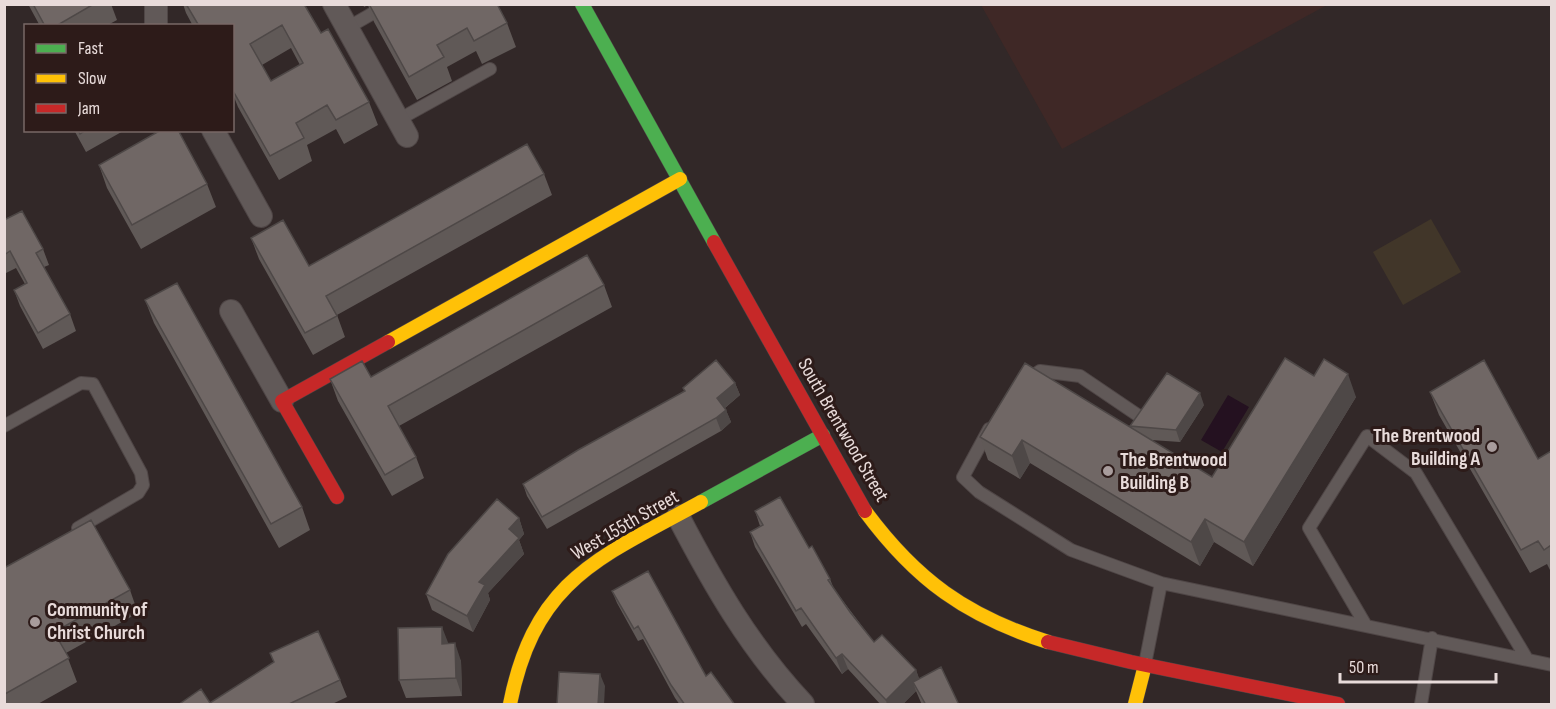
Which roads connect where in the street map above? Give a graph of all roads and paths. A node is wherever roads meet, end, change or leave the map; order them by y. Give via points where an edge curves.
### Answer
1 (156, 4) edge
2 (334, 4) edge
3 (389, 4) edge
4 (582, 4) edge
5 (156, 24) edge
6 (347, 28) junction
7 (490, 69) dead end
8 (402, 128) joint
9 (214, 132) edge
10 (680, 179) junction
11 (261, 216) dead end
12 (231, 311) dead end
13 (1015, 389) edge
14 (282, 401) junction
15 (996, 414) edge
16 (1139, 416) edge
17 (4, 426) edge
18 (823, 435) junction
19 (337, 498) dead end
20 (678, 516) junction
21 (66, 535) edge
22 (1161, 583) junction
23 (1365, 624) junction
24 (1432, 639) junction
25 (1527, 659) junction
26 (1145, 665) junction
27 (1551, 665) edge
28 (510, 705) edge
29 (802, 705) edge
30 (1136, 705) edge
31 (1338, 705) edge
32 (1420, 705) edge

1 - 5 street
2 - 6 street
3 - 6 lane
4 - 10 street, South Brentwood Street
6 - 8 street
7 - 8 lane
9 - 11 street
10 - 14 street
10 - 18 street, South Brentwood Street
12 - 14 street
13 - 16 lane via 1040,371 1080,376
14 - 19 street
15 - 22 lane via 963,477 979,492 1071,550
17 - 21 lane via 81,383 93,384 141,473 143,486 138,493
18 - 20 street, West 155th Street
18 - 26 street, South Brentwood Street via 859,504 900,556 958,602 1030,638
20 - 28 street, West 155th Street via 606,554 574,577 555,597 524,647
20 - 29 street via 738,625
22 - 23 lane
22 - 26 lane
23 - 24 lane
23 - 25 lane via 1309,528 1367,436 1416,473
24 - 25 lane
24 - 32 lane
25 - 27 lane
26 - 30 street
26 - 31 street, South Brentwood Street

